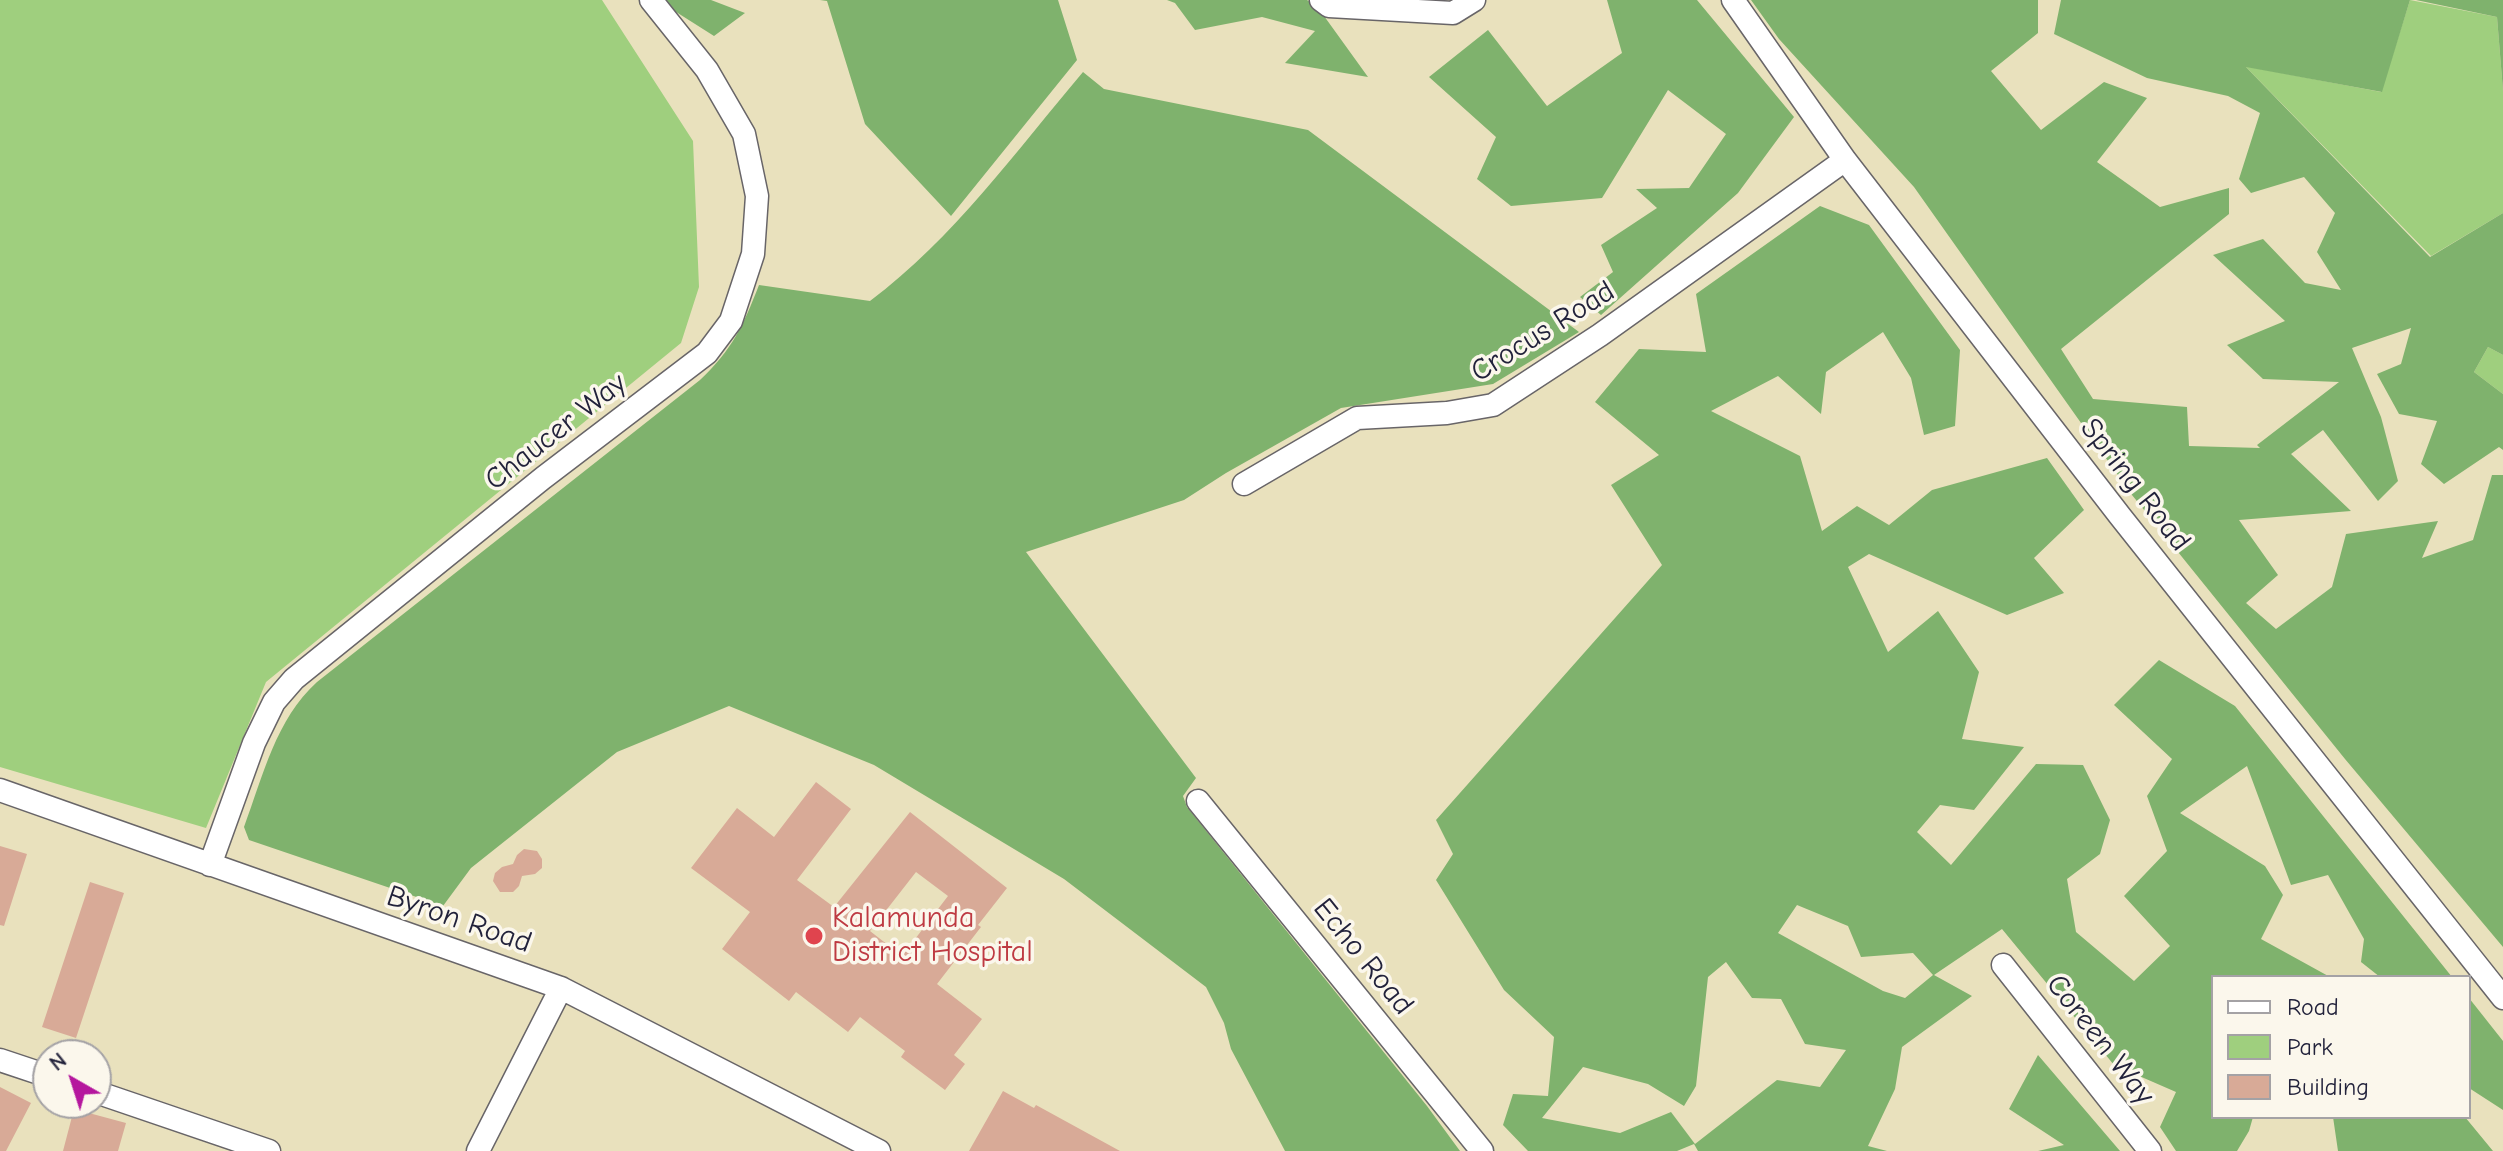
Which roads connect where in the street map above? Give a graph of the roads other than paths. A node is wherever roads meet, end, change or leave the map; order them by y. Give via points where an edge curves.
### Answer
1 (651, 0) edge
2 (1321, 0) edge
3 (1474, 0) edge
4 (1733, 0) edge
5 (1845, 160) junction
6 (1244, 484) dead end
7 (0, 790) edge
8 (1198, 801) dead end
9 (210, 865) junction
10 (2003, 965) dead end
11 (561, 988) junction
12 (2503, 998) edge
13 (0, 1060) edge
14 (32, 1071) edge
15 (112, 1097) edge
16 (269, 1151) edge
17 (478, 1151) edge
18 (879, 1151) edge
19 (1482, 1151) edge
20 (2150, 1151) edge

1 - 9 street, Chaucer Way via 707,70 744,134 756,211 753,254 731,321 707,353 294,679 274,702 254,743
2 - 3 street via 1329,6 1453,13
4 - 5 street, Spring Road
5 - 6 street, Crocus Road via 1493,405 1357,418
5 - 12 street, Spring Road
7 - 9 street, Byron Road
8 - 19 street, Echo Road
9 - 11 street, Byron Road
10 - 20 street, Coreen Way
11 - 17 street
11 - 18 street, Byron Road
13 - 14 street
15 - 16 street

